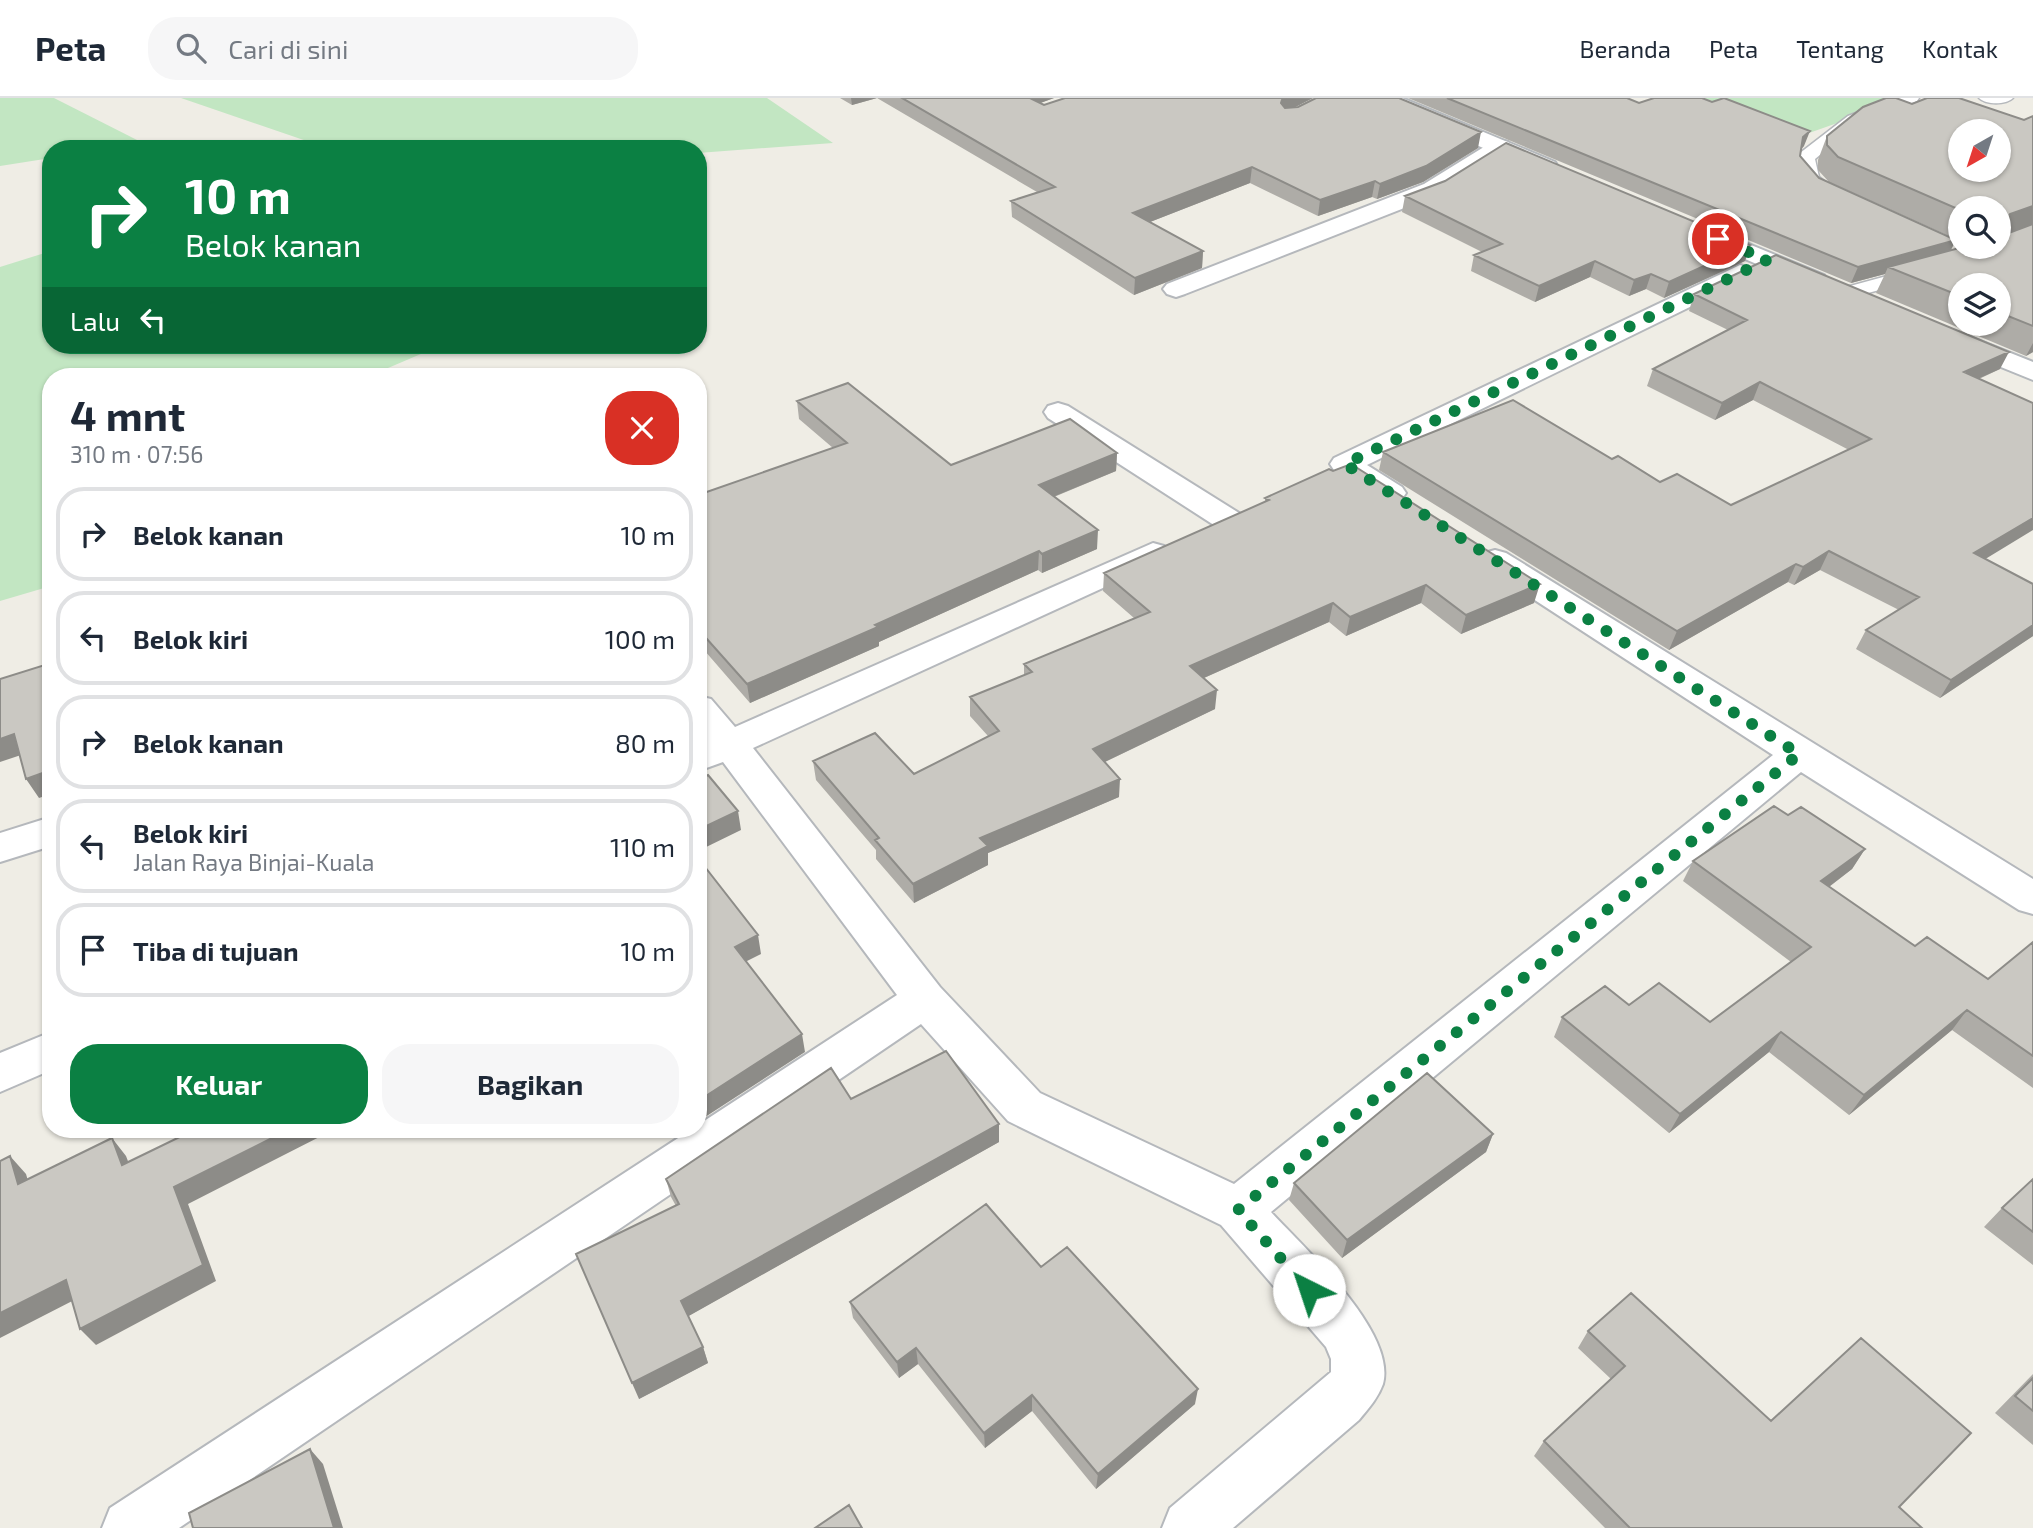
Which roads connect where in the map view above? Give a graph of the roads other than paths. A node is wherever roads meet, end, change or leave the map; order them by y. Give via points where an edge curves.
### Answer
1 (1384, 98) edge
2 (1911, 98) edge
3 (1987, 98) edge
4 (2005, 98) edge
5 (1500, 147) junction
6 (1564, 174) edge
7 (1844, 199) edge
8 (1678, 222) edge
9 (1767, 260) junction
10 (1935, 269) edge
11 (1176, 289) edge
12 (1846, 293) junction
13 (1883, 309) edge
14 (1933, 330) edge
15 (2033, 372) edge
16 (1058, 412) dead end
17 (1415, 509) edge
18 (1473, 546) edge
19 (707, 732) edge
20 (714, 751) edge
21 (1799, 754) junction
22 (42, 834) edge
23 (0, 848) edge
24 (2033, 898) edge
25 (925, 999) junction
26 (42, 1054) edge
27 (0, 1073) edge
28 (1238, 1210) junction
29 (130, 1528) edge
30 (1191, 1528) edge

1 - 5 street
2 - 7 lane via 1854,119 1806,157 1809,178
3 - 4 lane
5 - 6 street
5 - 11 street via 1432,189
8 - 9 street
9 - 12 street
9 - 17 street via 1334,470
10 - 12 lane
12 - 13 street
14 - 15 street
16 - 20 street via 1240,514
18 - 21 street
19 - 20 street
20 - 25 street
21 - 24 street
21 - 28 street
22 - 23 street
25 - 28 street via 1024,1107
25 - 29 street
26 - 27 street
28 - 30 street via 1344,1330 1357,1357 1357,1382

